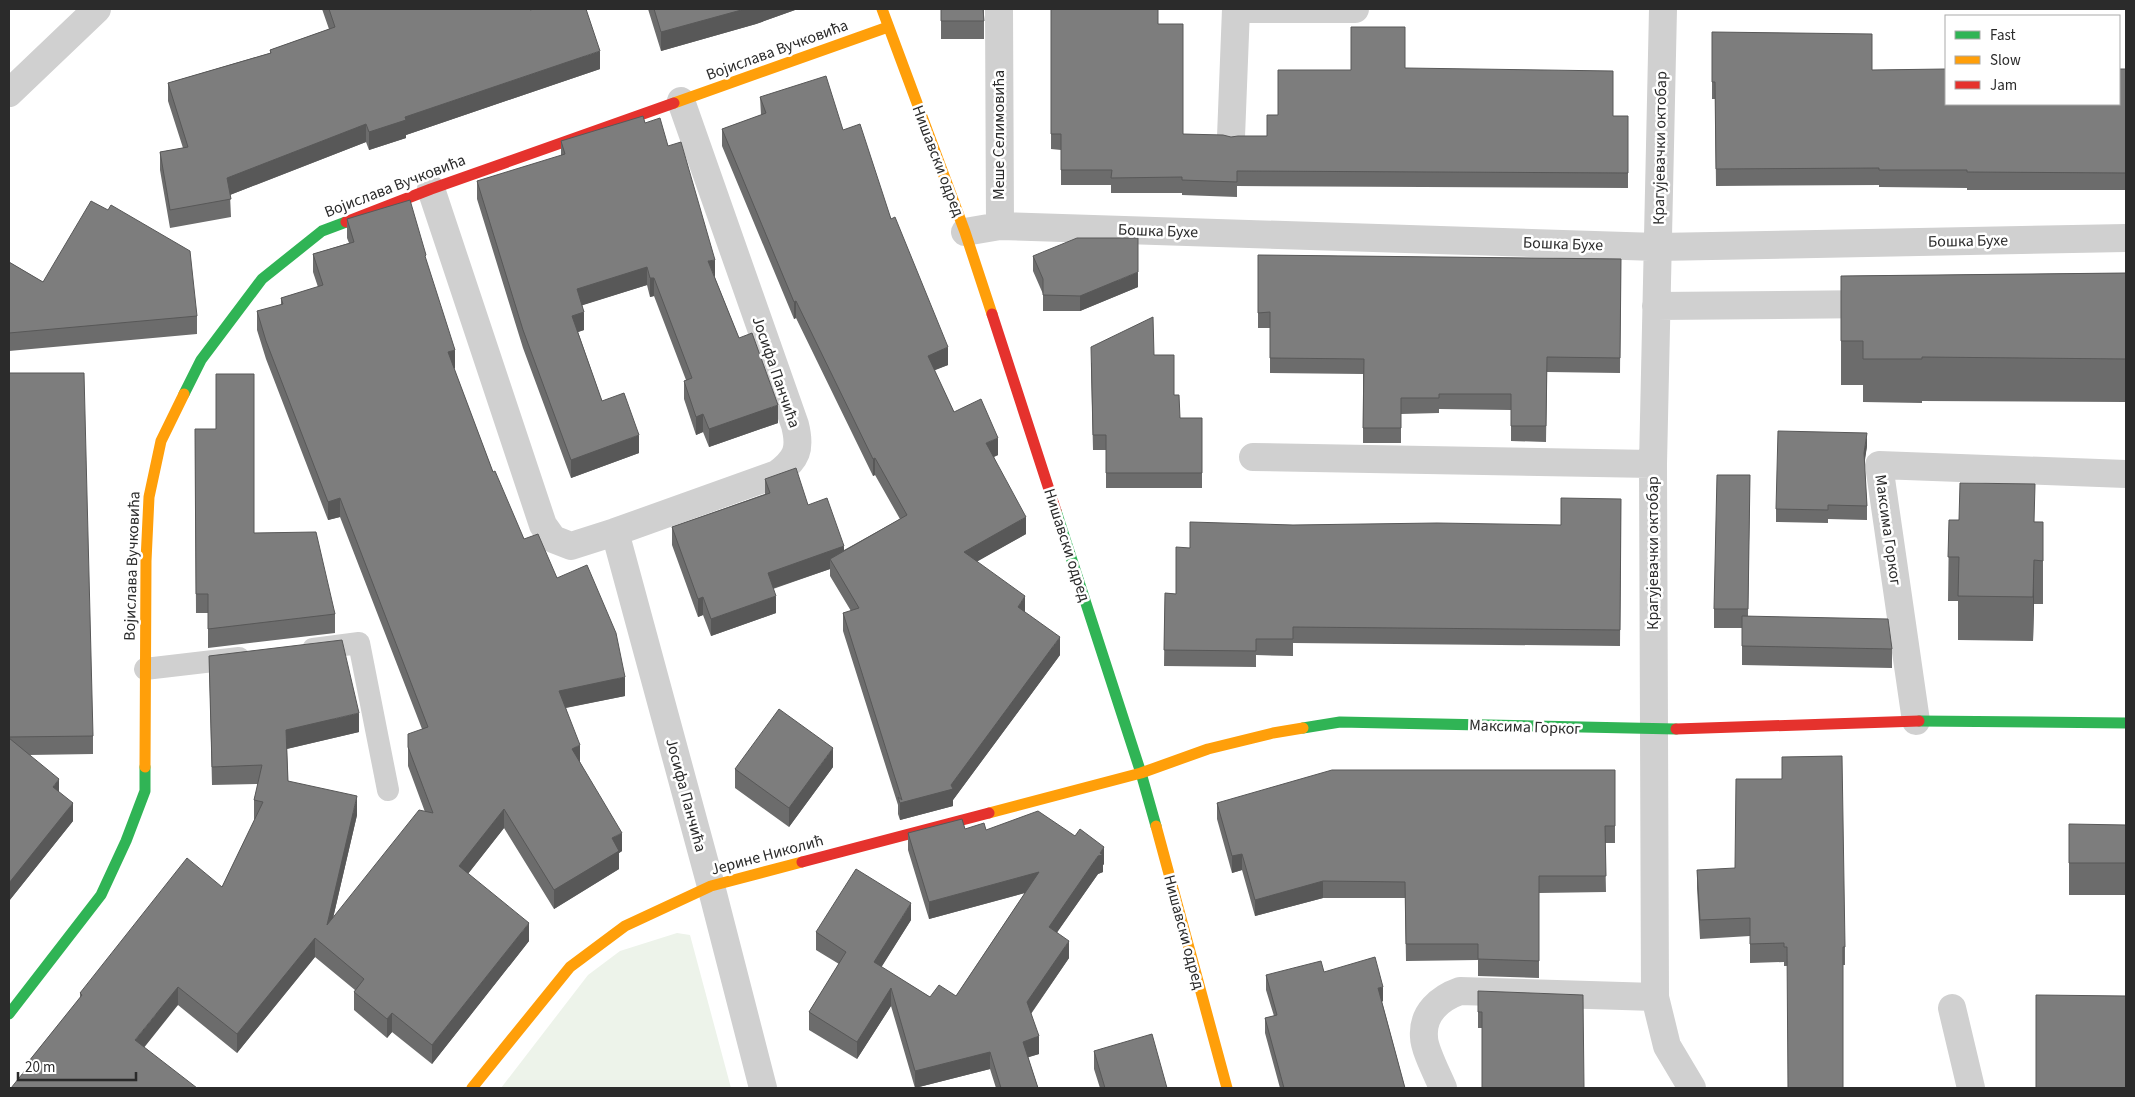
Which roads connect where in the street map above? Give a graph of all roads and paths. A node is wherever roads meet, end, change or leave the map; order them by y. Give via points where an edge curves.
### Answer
1 (96, 9) edge
2 (882, 9) edge
3 (998, 9) edge
4 (1236, 9) edge
5 (1355, 9) edge
6 (1663, 9) edge
7 (888, 28) junction
8 (9, 93) edge
9 (681, 101) junction
10 (1230, 137) edge
11 (431, 189) junction
12 (1000, 226) junction
13 (965, 232) junction
14 (2126, 238) edge
15 (1658, 247) junction
16 (1906, 303) edge
17 (1656, 306) junction
18 (1253, 457) dead end
19 (1653, 464) junction
20 (2126, 474) edge
21 (615, 532) junction
22 (291, 651) edge
23 (262, 655) edge
24 (145, 669) junction
25 (1916, 721) junction
26 (2126, 723) edge
27 (1653, 730) junction
28 (1141, 773) junction
29 (388, 790) dead end
30 (711, 886) junction
31 (1655, 997) junction
32 (1952, 1008) dead end
33 (9, 1014) edge
34 (472, 1088) edge
35 (762, 1088) edge
36 (1227, 1088) edge
37 (1443, 1088) edge
38 (1692, 1088) edge
39 (1971, 1088) edge

1 - 8 street
2 - 7 street, Нишавски одред
3 - 12 street, Меше Селимовића
4 - 5 street
4 - 10 street
6 - 15 street, Крагујевачки октобар
7 - 9 street, Војислава Вучковића
7 - 13 street, Нишавски одред
9 - 11 street, Војислава Вучковића
9 - 21 street, Јосифа Панчића via 795,425 799,446 790,462 777,474
11 - 21 street, Јосифа Панчића via 543,525 553,539 571,546
11 - 24 street, Војислава Вучковића via 322,231 262,279 201,360 161,441 149,497
12 - 13 street
12 - 15 street, Бошка Бухе
13 - 28 street, Нишавски одред
14 - 15 street, Бошка Бухе
15 - 17 street, Крагујевачки октобар
16 - 17 street
17 - 19 street, Крагујевачки октобар
18 - 19 street
19 - 27 street, Крагујевачки октобар
20 - 25 street, Максима Горког via 1879,465
21 - 30 street, Јосифа Панчића
22 - 29 lane via 359,643
23 - 24 lane
24 - 33 street, Војислава Вучковића via 145,791 126,841 102,895
25 - 26 street, Максима Горког
25 - 27 street, Максима Горког
27 - 28 street, Максима Горког via 1340,722 1273,733 1208,749
27 - 31 street, Крагујевачки октобар
28 - 30 street, Јерине Николић
28 - 36 street, Нишавски одред
30 - 34 street, Јерине Николић via 625,926 570,967
30 - 35 street, Јосифа Панчића
31 - 37 street via 1460,991 1450,995 1430,1012 1424,1038
31 - 38 street, Крагујевачки октобар via 1667,1046
32 - 39 street

